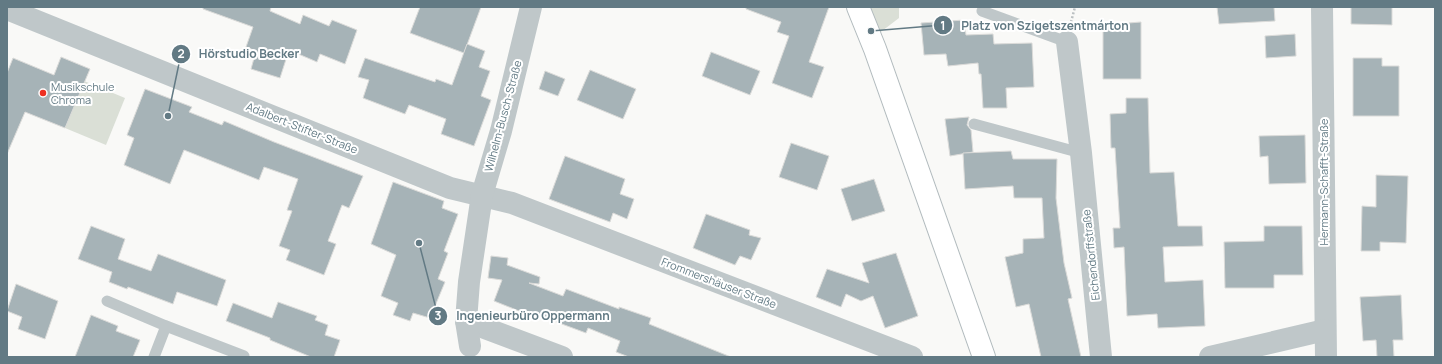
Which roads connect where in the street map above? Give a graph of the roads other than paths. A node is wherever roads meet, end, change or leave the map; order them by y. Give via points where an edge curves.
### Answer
1 (531, 7) edge
2 (858, 7) edge
3 (1322, 7) edge
4 (8, 8) edge
5 (982, 11) dead end
6 (1067, 42) joint
7 (974, 124) dead end
8 (1081, 153) junction
9 (482, 196) junction
10 (107, 301) dead end
11 (466, 321) junction
12 (166, 326) junction
13 (1325, 330) junction
14 (470, 346) dead end
15 (244, 356) edge
16 (154, 357) edge
17 (562, 357) edge
18 (912, 357) edge
19 (984, 357) edge
20 (1101, 357) edge
21 (1210, 357) edge
22 (1326, 357) edge

1 - 9 street, Wilhelm-Busch-Straße via 501,131
2 - 19 main road
3 - 13 street, Hermann-Schafft-Straße
4 - 9 street, Adalbert-Stifter-Straße via 450,188
5 - 6 lane, Eichendorffstraße
6 - 8 street, Eichendorffstraße
7 - 8 lane
8 - 20 street, Eichendorffstraße
9 - 11 street
9 - 18 street, Frommershäuser Straße via 518,206
10 - 12 lane
11 - 14 street
11 - 17 street
12 - 15 lane
12 - 16 lane
13 - 21 street
13 - 22 street, Hermann-Schafft-Straße

